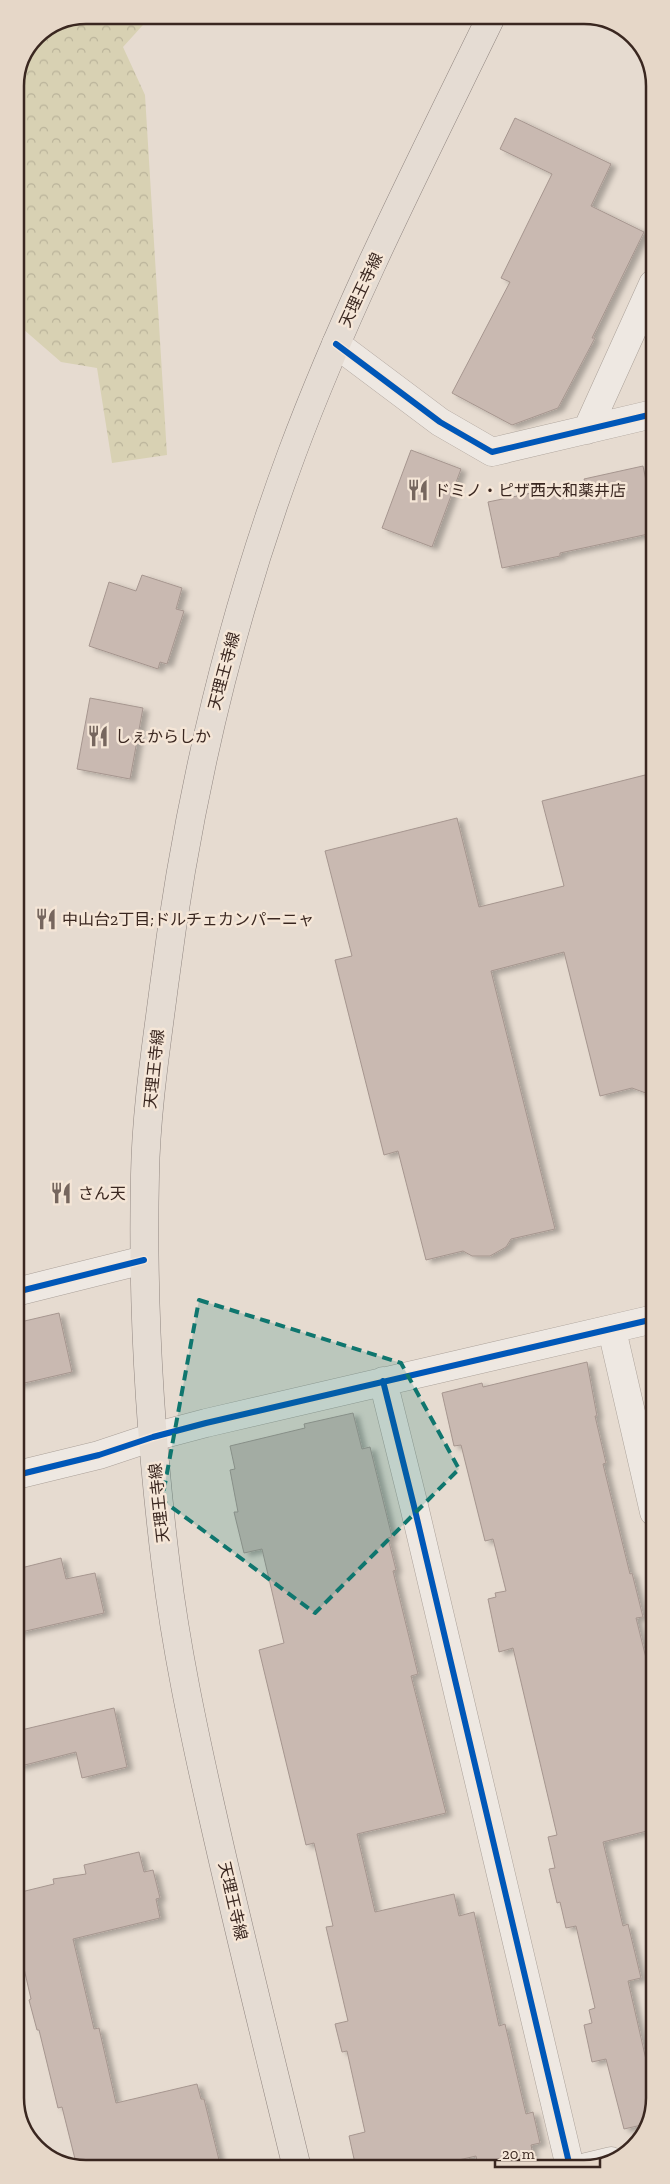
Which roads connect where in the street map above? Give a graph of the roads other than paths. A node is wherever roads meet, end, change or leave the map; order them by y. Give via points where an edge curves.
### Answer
1 (488, 24) edge
2 (646, 299) edge
3 (336, 344) junction
4 (646, 416) edge
5 (587, 430) junction
6 (144, 1260) junction
7 (24, 1290) edge
8 (646, 1321) edge
9 (612, 1330) junction
10 (383, 1382) junction
11 (153, 1436) junction
12 (24, 1473) edge
13 (646, 1477) edge
14 (295, 2160) edge
15 (568, 2160) edge

1 - 3 main road, 天理王寺線
2 - 5 street
3 - 5 street via 440,422 492,452
3 - 6 main road, 天理王寺線 via 260,543 220,678 190,821 154,1061 144,1169
4 - 5 street
6 - 7 street
6 - 11 main road, 天理王寺線
8 - 9 street
9 - 10 street
9 - 13 street
10 - 11 street
10 - 15 street
11 - 12 street via 99,1455
11 - 14 main road, 天理王寺線 via 166,1572 187,1699

